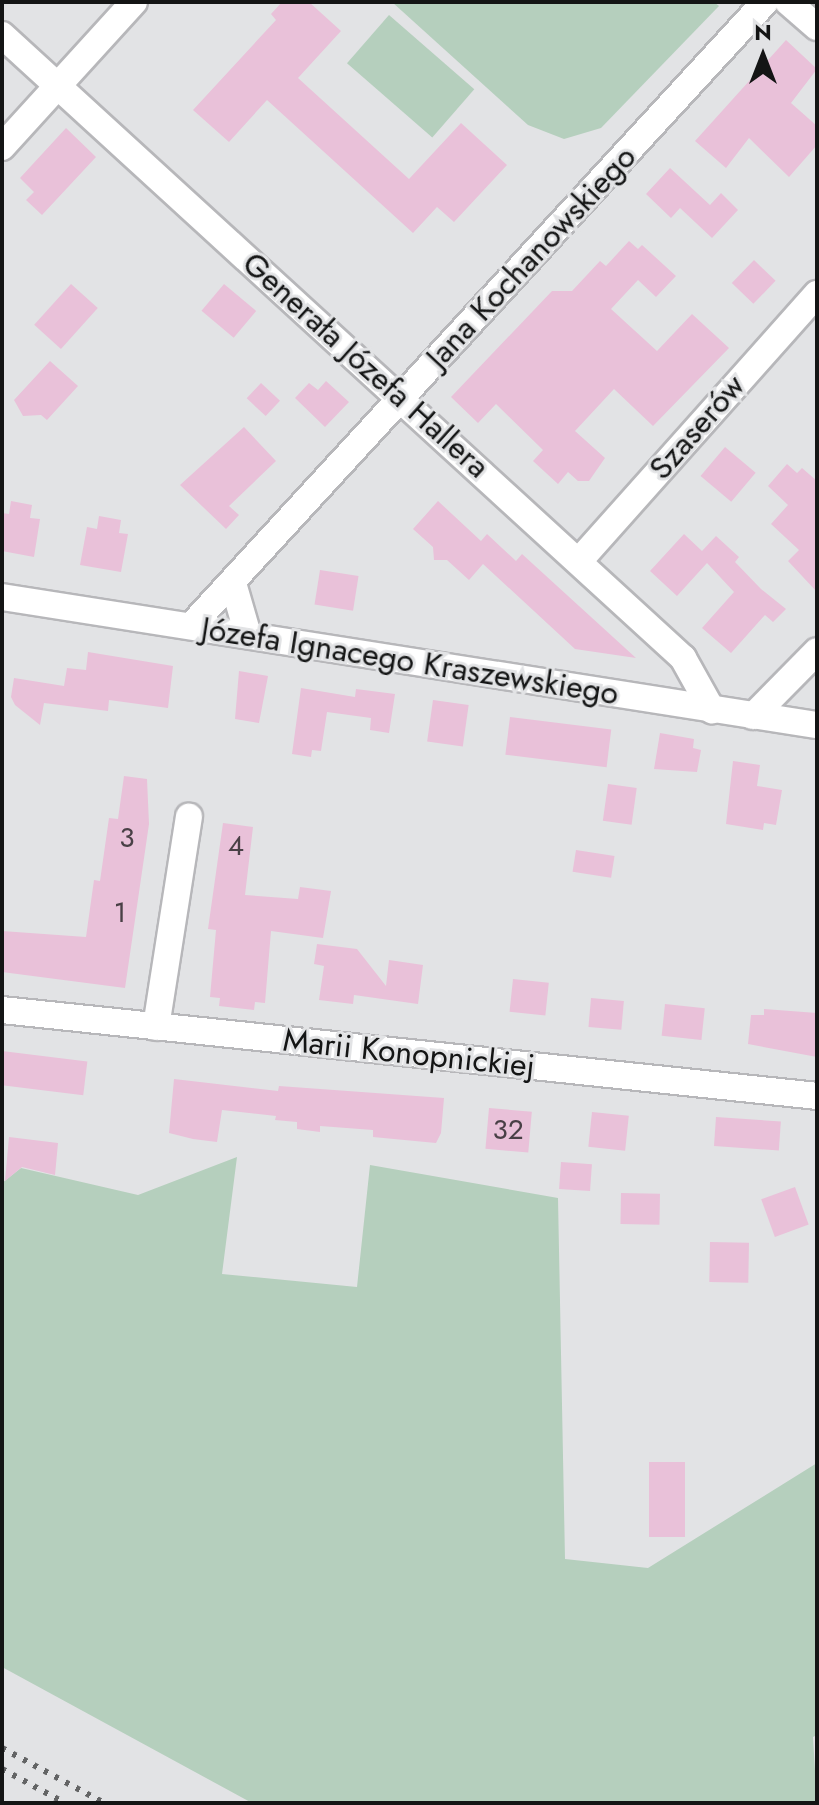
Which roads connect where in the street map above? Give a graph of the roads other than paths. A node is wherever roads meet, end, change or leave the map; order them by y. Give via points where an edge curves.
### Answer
1 (134, 2) edge
2 (765, 2) edge
3 (788, 2) edge
4 (817, 27) edge
5 (2, 35) edge
6 (58, 84) junction
7 (2, 147) edge
8 (817, 294) edge
9 (402, 398) junction
10 (579, 561) junction
11 (233, 583) junction
12 (2, 597) edge
13 (192, 625) junction
14 (248, 635) junction
15 (817, 651) edge
16 (712, 710) junction
17 (753, 716) junction
18 (817, 725) edge
19 (189, 817) dead end
20 (2, 1010) edge
21 (156, 1027) junction
22 (817, 1096) edge

1 - 6 street
2 - 9 street, Jana Kochanowskiego
3 - 4 street
5 - 6 street, Generała Józefa Hallera
6 - 7 street
6 - 9 street, Generała Józefa Hallera
8 - 10 street, Szaserów
9 - 10 street, Generała Józefa Hallera
9 - 11 street, Jana Kochanowskiego
10 - 16 street, Generała Józefa Hallera via 683,658
11 - 13 street, Jana Kochanowskiego
11 - 14 street
12 - 13 street, Józefa Ignacego Kraszewskiego
13 - 14 street, Józefa Ignacego Kraszewskiego
14 - 16 street, Józefa Ignacego Kraszewskiego
15 - 17 street
16 - 17 street, Józefa Ignacego Kraszewskiego
17 - 18 street, Józefa Ignacego Kraszewskiego
19 - 21 street
20 - 21 street, Marii Konopnickiej
21 - 22 street, Marii Konopnickiej

